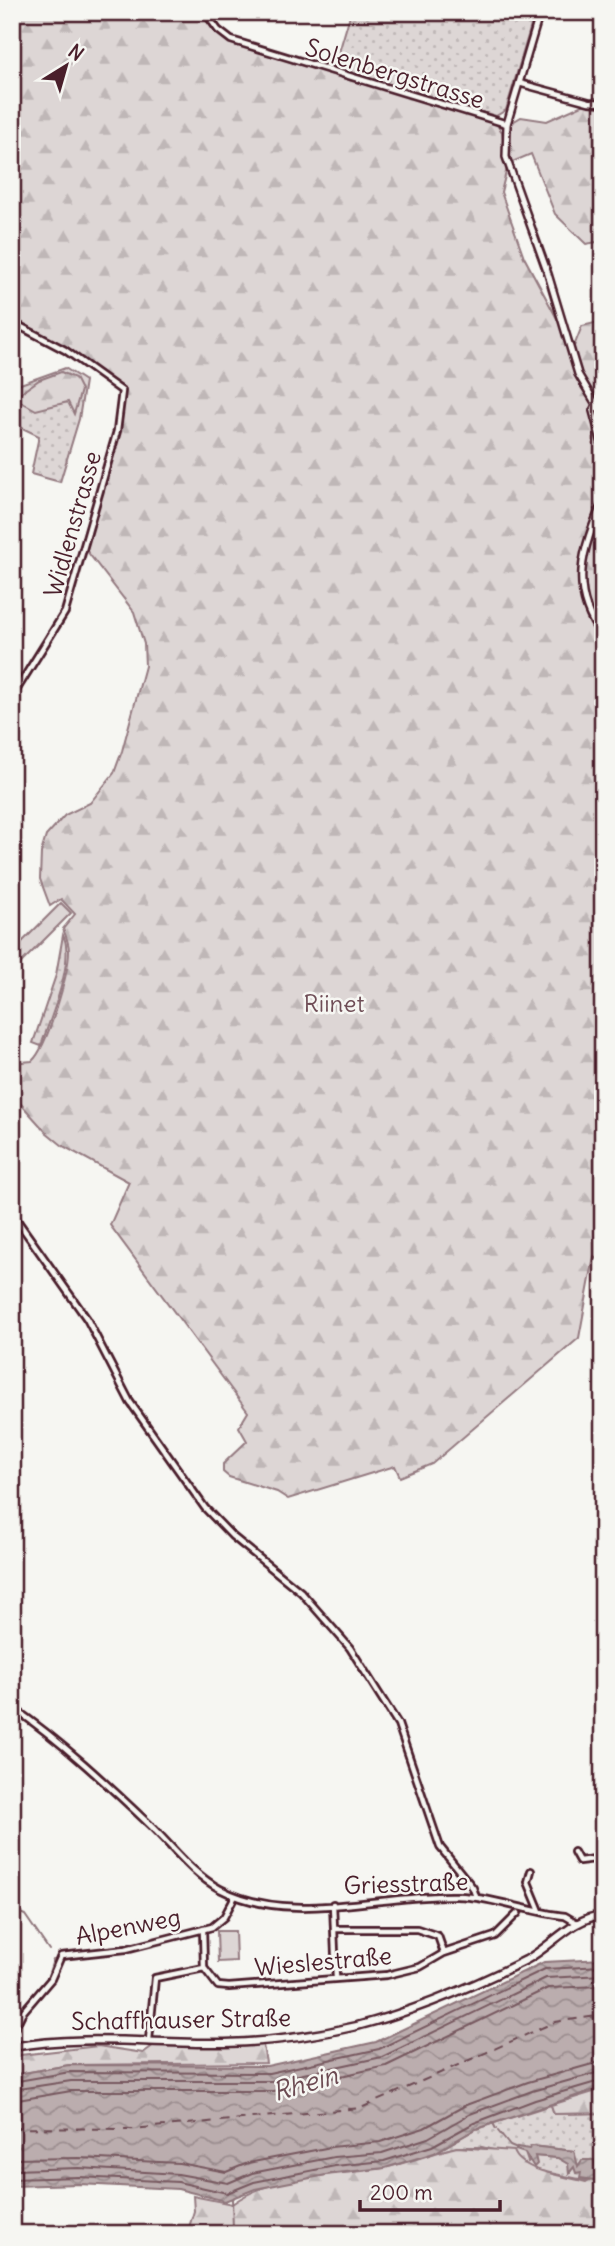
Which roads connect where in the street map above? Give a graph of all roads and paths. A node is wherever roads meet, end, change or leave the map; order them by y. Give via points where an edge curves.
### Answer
1 (205, 12) edge
2 (540, 12) edge
3 (519, 83) junction
4 (603, 103) edge
5 (507, 124) junction
6 (12, 323) edge
7 (594, 410) junction
8 (603, 416) edge
9 (603, 448) edge
10 (603, 501) edge
11 (603, 637) edge
12 (12, 697) edge
13 (12, 1213) edge
14 (12, 1707) edge
15 (601, 1841) dead end
16 (603, 1849) edge
17 (574, 1852) dead end
18 (603, 1858) edge
19 (531, 1871) dead end
20 (235, 1896) junction
21 (476, 1897) junction
22 (333, 1904) junction
23 (541, 1911) junction
24 (518, 1913) dead end
25 (603, 1915) edge
26 (577, 1923) junction
27 (203, 1929) junction
28 (334, 1929) junction
29 (444, 1953) junction
30 (204, 1968) junction
31 (336, 1978) junction
32 (12, 2033) edge
33 (149, 2040) junction
34 (12, 2047) edge

1 - 5 street, Solenbergstrasse via 231,40
2 - 3 street
3 - 4 street, Solenbergstrasse
3 - 5 street
5 - 7 street via 508,164
6 - 12 street, Widlenstrasse via 65,349 121,388 117,431 65,612
7 - 8 street
7 - 9 street
10 - 11 street via 588,537 580,582 583,603
13 - 21 street via 87,1319 131,1402 205,1508 301,1592 350,1648 398,1724 440,1847
14 - 20 street, Griesstraße via 46,1732 204,1878
15 - 16 street
17 - 18 street via 579,1861
19 - 23 street via 527,1882
20 - 22 street, Griesstraße via 282,1908
20 - 27 street, Alpenweg via 219,1923
21 - 22 street, Griesstraße
21 - 23 street, Griesstraße
22 - 28 street
23 - 26 street, Griesstraße
24 - 29 street, Wieslestraße via 495,1936
25 - 26 main road
26 - 33 main road, Schaffhauser Straße via 510,1968 376,2020 266,2041
27 - 30 street
27 - 32 street, Alpenweg via 126,1949 61,1956 51,1979
28 - 29 street via 417,1929 438,1936
28 - 31 street
29 - 31 street, Wieslestraße via 420,1967 387,1975
30 - 31 street, Wieslestraße via 218,1986
30 - 33 street via 155,1978
33 - 34 main road, Schaffhauser Straße via 56,2040

